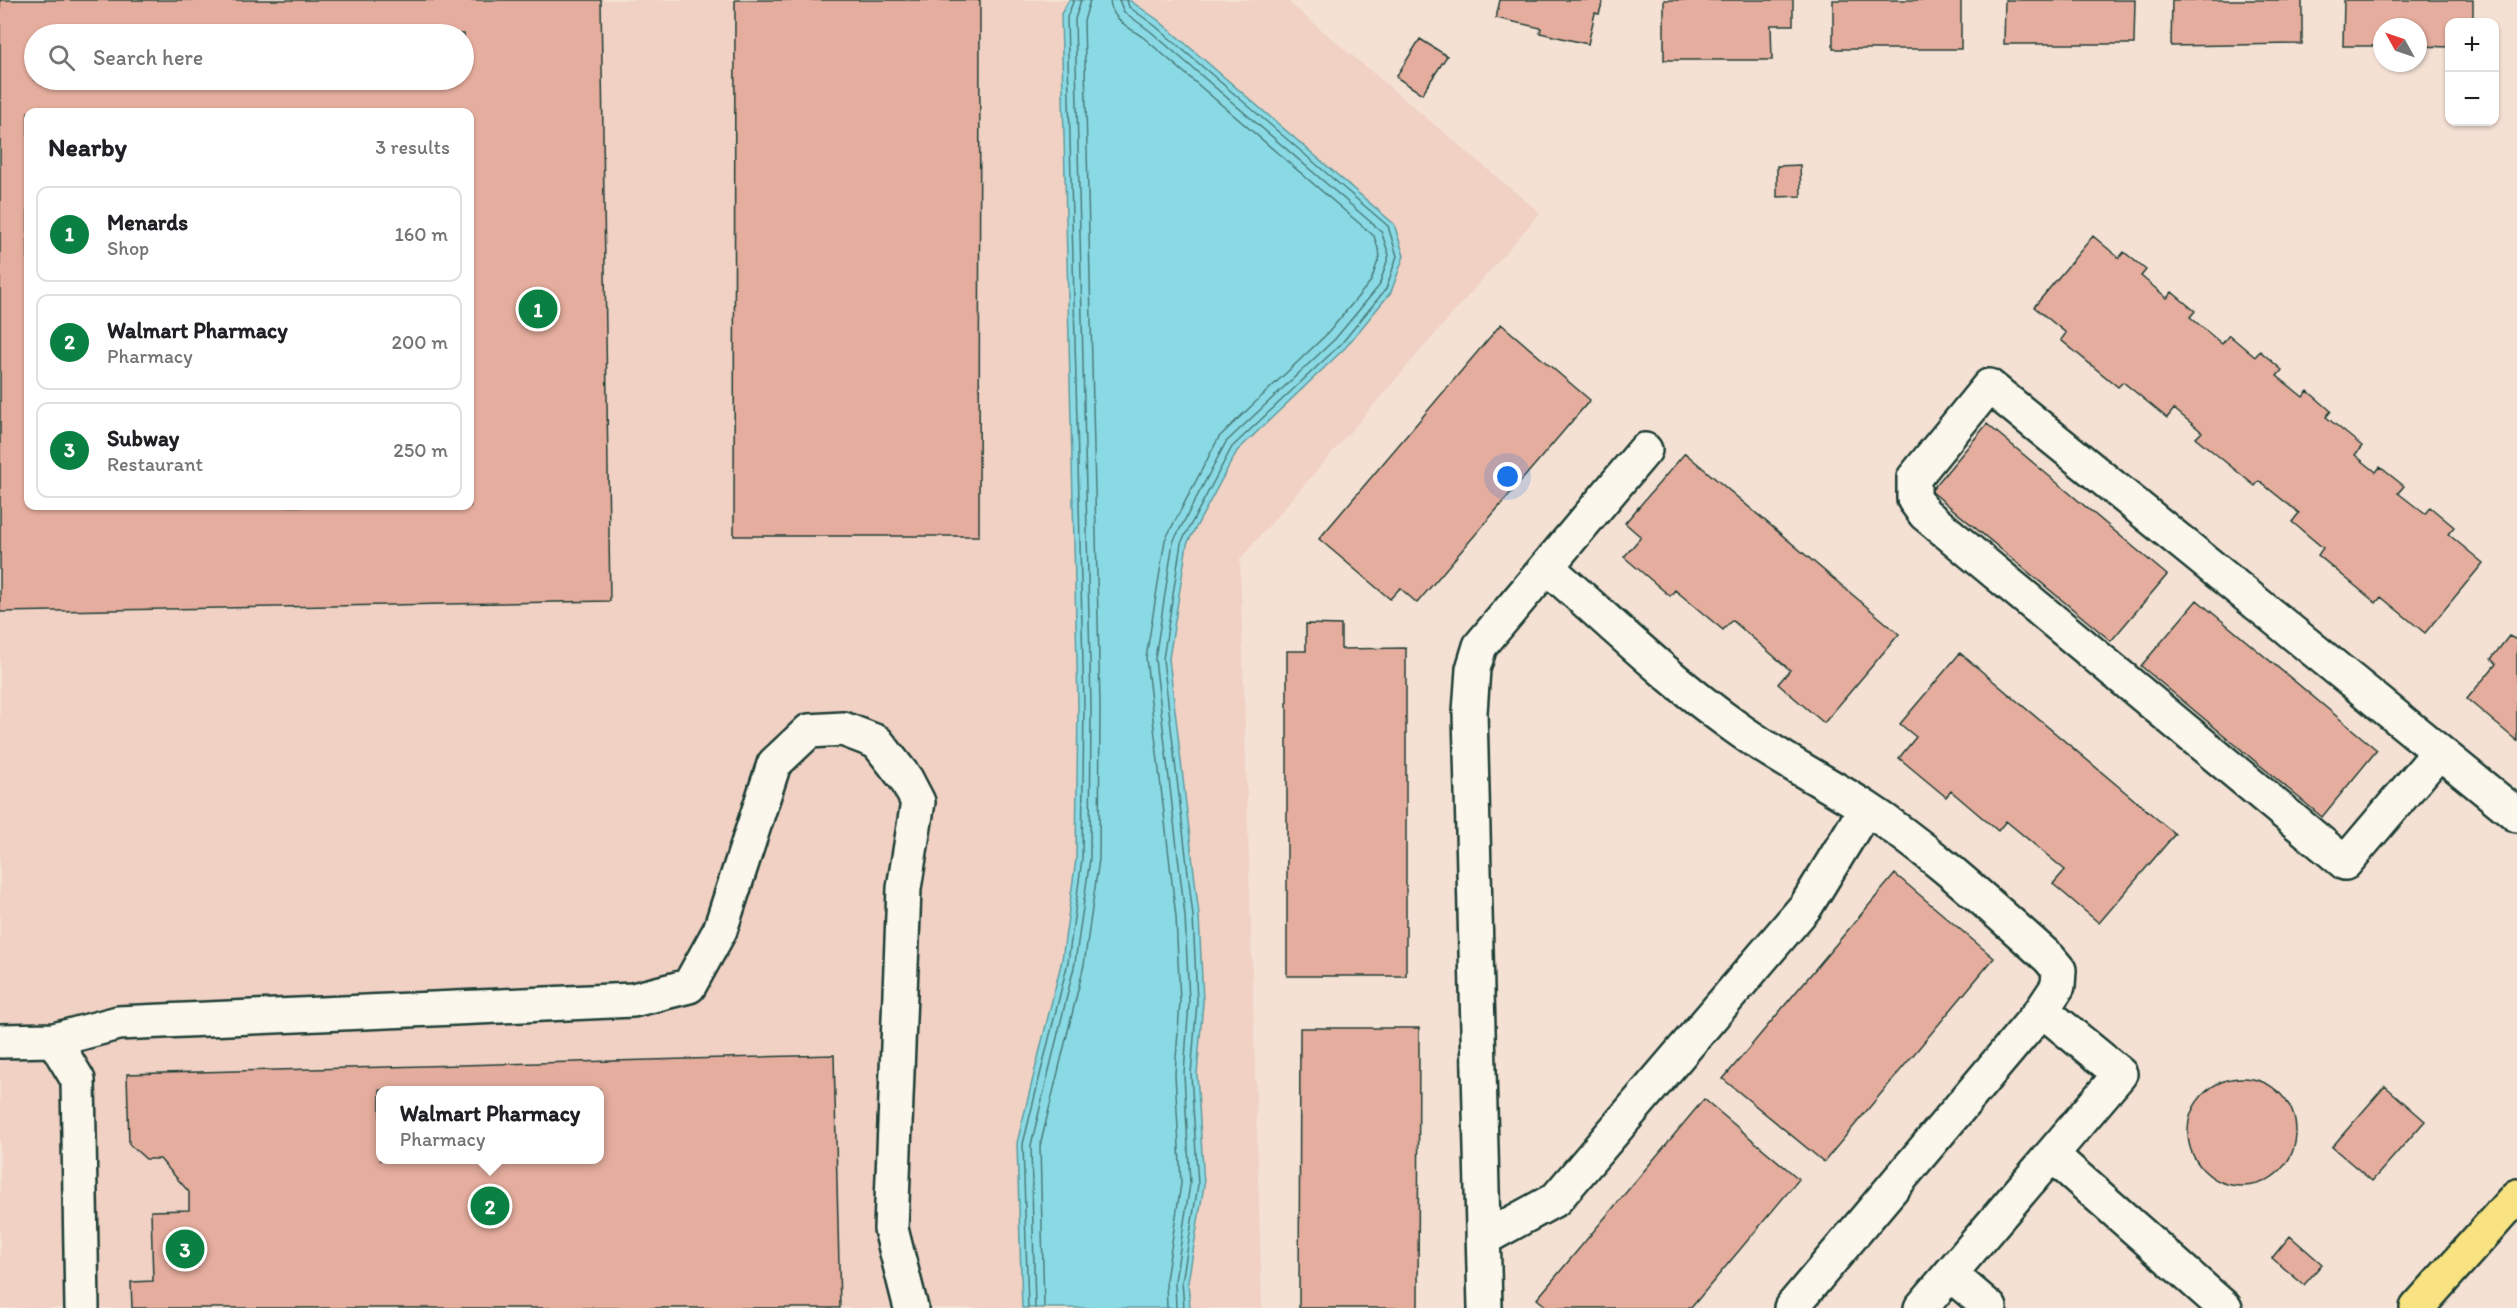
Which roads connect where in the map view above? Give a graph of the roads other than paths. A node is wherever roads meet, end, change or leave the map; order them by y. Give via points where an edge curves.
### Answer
1 (1645, 450) dead end
2 (1547, 567) junction
3 (2439, 752) junction
4 (1866, 808) junction
5 (2517, 815) edge
6 (2043, 1010) junction
7 (54, 1040) junction
8 (0, 1041) edge
9 (2052, 1155) junction
10 (2517, 1196) edge
11 (1483, 1239) junction
12 (1950, 1274) junction
13 (1801, 1305) edge
14 (82, 1308) edge
15 (911, 1308) edge
16 (1485, 1308) edge
17 (1921, 1308) edge
18 (1990, 1308) edge
19 (2225, 1308) edge
20 (2416, 1308) edge

1 - 2 lane
2 - 4 lane via 1726,720 1778,757
2 - 11 lane via 1480,646 1473,669 1470,712
3 - 3 lane via 1989,386 1914,478 1914,499 1925,514 2345,862
3 - 5 lane
4 - 6 lane via 1933,857 2049,958 2059,970 2058,986
4 - 11 lane via 1806,906 1556,1199
6 - 9 lane via 2120,1074
6 - 13 lane
7 - 8 lane
7 - 14 lane via 78,1080
7 - 15 lane via 118,1023 633,1000 689,986 720,930 774,764 809,731 843,729 877,742 906,779 918,802 904,888 891,1229
9 - 12 lane
9 - 19 lane
10 - 20 main road
11 - 16 lane
12 - 17 lane
12 - 18 lane

